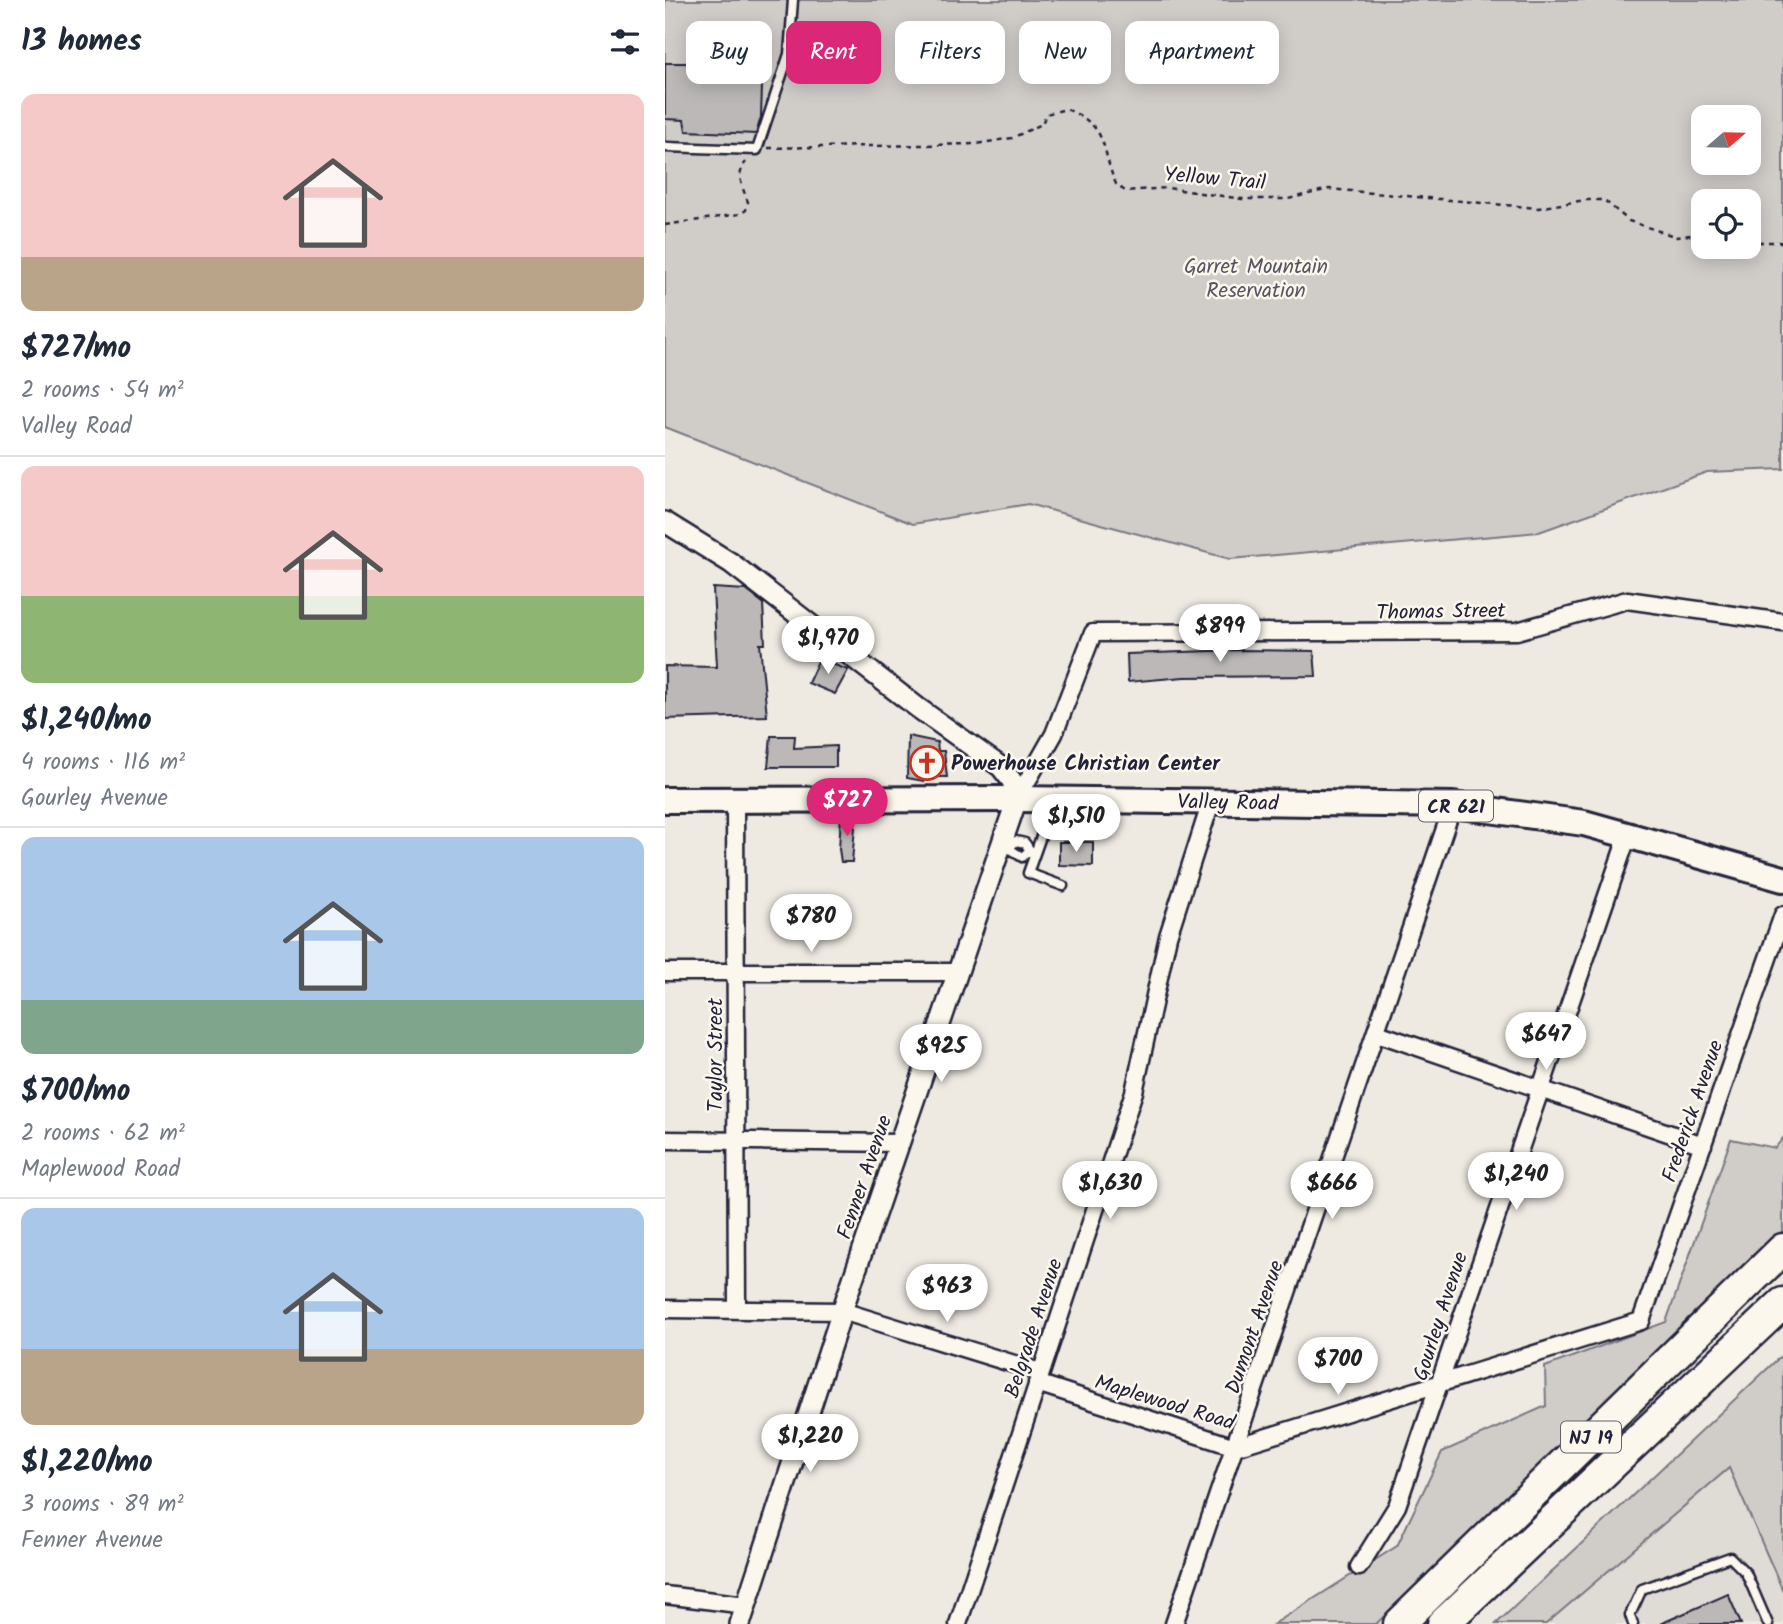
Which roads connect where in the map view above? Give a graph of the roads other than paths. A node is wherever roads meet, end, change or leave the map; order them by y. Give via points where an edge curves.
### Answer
1 (793, 0) edge
2 (665, 148) edge
3 (665, 522) edge
4 (1783, 622) edge
5 (1093, 634) joint
6 (1017, 799) junction
7 (665, 800) edge
8 (735, 800) junction
9 (1211, 802) junction
10 (1453, 805) junction
11 (1090, 807) junction
12 (1628, 835) junction
13 (1006, 845) junction
14 (1031, 852) junction
15 (1783, 879) edge
16 (1063, 886) dead end
17 (1783, 915) edge
18 (665, 972) edge
19 (736, 972) junction
20 (958, 972) junction
21 (1377, 1033) junction
22 (1538, 1088) junction
23 (665, 1140) edge
24 (736, 1141) junction
25 (899, 1143) junction
26 (1703, 1145) junction
27 (1783, 1249) edge
28 (1783, 1303) edge
29 (665, 1309) edge
30 (737, 1309) junction
31 (842, 1311) junction
32 (1641, 1321) joint
33 (1039, 1378) junction
34 (1439, 1386) junction
35 (1235, 1447) junction
36 (1359, 1567) dead end
37 (665, 1595) edge
38 (743, 1615) edge
39 (958, 1624) edge
40 (1174, 1624) edge
41 (1399, 1624) edge
42 (1443, 1624) edge
43 (1633, 1624) edge
44 (1768, 1624) edge

1 - 2 lane via 789,54 757,150
3 - 6 street via 731,563 1001,767 1013,781
4 - 5 street, Thomas Street via 1626,600 1517,631
5 - 6 street, Fenner Avenue via 1054,734
6 - 8 main road, Valley Road / CR 621
6 - 11 main road, Valley Road / CR 621
6 - 13 street, Fenner Avenue
7 - 8 main road, Valley Road / CR 621
8 - 19 street, Taylor Street
9 - 10 main road, Valley Road / CR 621
9 - 11 main road, Valley Road / CR 621
9 - 33 street, Belgrade Avenue via 1168,936 1134,1092
10 - 12 main road, Valley Road / CR 621 via 1584,823
10 - 21 street, Dumont Avenue
11 - 14 lane via 1094,818 1088,832 1044,828
12 - 15 main road, Valley Road / CR 621
12 - 22 street, Gourley Avenue
13 - 14 lane via 1022,857
13 - 20 street, Fenner Avenue
14 - 16 lane via 1028,873
17 - 26 street, Frederick Avenue
18 - 19 street
19 - 20 street
19 - 24 street, Taylor Street
20 - 25 street, Fenner Avenue
21 - 22 street
21 - 35 street, Dumont Avenue
22 - 26 street
22 - 34 street, Gourley Avenue
23 - 24 street
24 - 25 street
24 - 30 street, Taylor Street
25 - 31 street, Fenner Avenue
26 - 32 street, Frederick Avenue
27 - 41 highway, NJ 19
28 - 42 highway, NJ 19
29 - 30 street, Maplewood Road
30 - 31 street, Maplewood Road
31 - 33 street, Maplewood Road
31 - 38 street, Fenner Avenue
32 - 34 street, Maplewood Road
33 - 35 street, Maplewood Road
33 - 39 street, Belgrade Avenue
34 - 35 street, Maplewood Road
34 - 36 street, Gourley Avenue via 1397,1506
35 - 40 street, Dumont Avenue
37 - 38 street
43 - 44 lane via 1630,1615 1642,1589 1730,1557 1746,1573

